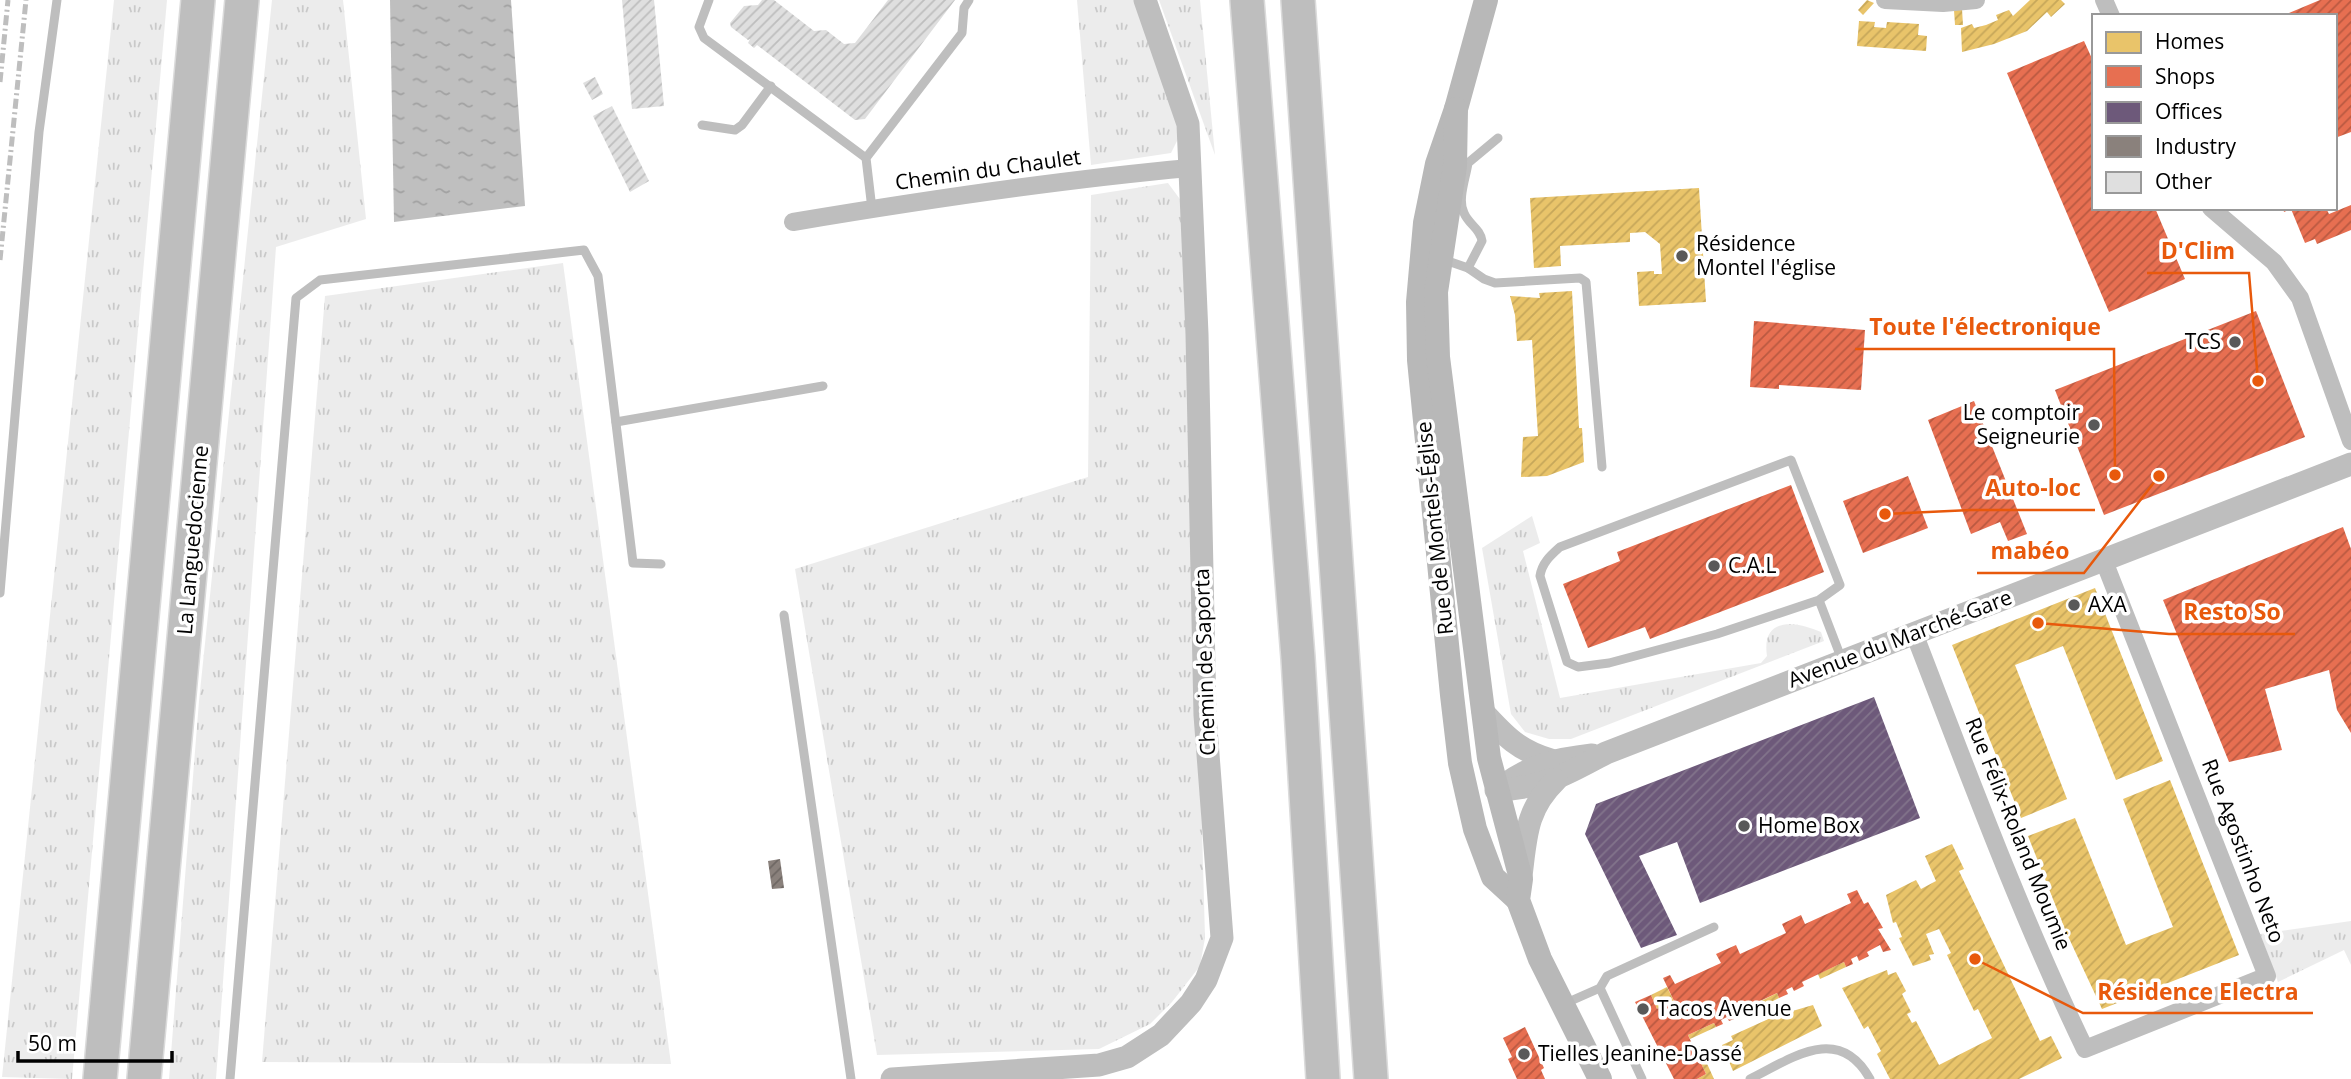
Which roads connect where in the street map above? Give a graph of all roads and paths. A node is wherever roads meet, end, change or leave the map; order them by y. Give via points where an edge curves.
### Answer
1 (57, 0) edge
2 (198, 0) edge
3 (242, 0) edge
4 (709, 0) edge
5 (969, 0) edge
6 (1145, 0) edge
7 (1247, 0) edge
8 (1298, 0) edge
9 (1486, 0) edge
10 (1885, 0) edge
11 (1976, 0) edge
12 (771, 86) junction
13 (702, 125) dead end
14 (1498, 138) dead end
15 (866, 158) junction
16 (1190, 168) junction
17 (872, 209) junction
18 (2213, 210) edge
19 (793, 222) dead end
20 (1431, 258) junction
21 (1468, 268) junction
22 (823, 387) dead end
23 (615, 422) junction
24 (2351, 441) edge
25 (2351, 464) edge
26 (1602, 467) dead end
27 (2104, 561) junction
28 (661, 564) dead end
29 (0, 593) edge
30 (1819, 600) junction
31 (784, 615) dead end
32 (1914, 633) junction
33 (1843, 662) junction
34 (1483, 712) junction
35 (1554, 770) junction
36 (1496, 790) junction
37 (1468, 797) junction
38 (1520, 890) junction
39 (1714, 926) dead end
40 (1600, 988) junction
41 (1563, 1005) junction
42 (2085, 1049) joint
43 (100, 1079) edge
44 (144, 1079) edge
45 (230, 1079) edge
46 (851, 1079) edge
47 (892, 1079) edge
48 (913, 1079) edge
49 (1323, 1079) edge
50 (1371, 1079) edge
51 (1601, 1079) edge
52 (1642, 1079) edge
53 (1749, 1079) edge
54 (1870, 1079) edge

1 - 29 lane via 39,132
2 - 43 highway, La Languedocienne
3 - 44 highway, La Languedocienne
4 - 12 lane via 699,27 705,38
5 - 15 lane via 962,33
6 - 16 street, Chemin de Saporta via 1188,124
7 - 49 highway via 1298,658
8 - 50 highway
9 - 20 main road, Rue de Montels-Église via 1437,164 1425,223
10 - 11 street
12 - 13 lane via 735,130
12 - 15 lane
14 - 21 lane via 1468,163 1461,205 1482,241
15 - 17 lane
16 - 17 street, Chemin du Chaulet
16 - 48 street, Chemin de Saporta via 1205,715 1222,938 1206,980 1191,1003 1161,1035 1127,1057 1099,1065
17 - 19 street, Chemin du Chaulet
18 - 24 street via 2274,262 2300,298
20 - 21 lane
20 - 34 main road, Rue de Montels-Église via 1438,357
20 - 37 main road, Rue de Montels-Église via 1418,302 1421,384 1452,695
21 - 26 lane via 1495,283 1580,278 1586,282
22 - 23 lane
23 - 28 lane via 633,563
23 - 45 lane via 598,276 584,250 320,280 296,298
25 - 27 street, Avenue du Marché-Gare
27 - 32 street, Avenue du Marché-Gare
27 - 42 street, Rue Agostinho Neto via 2267,976
30 - 30 lane via 1717,634 1578,667 1567,662 1540,576 1548,558 1560,547 1791,460 1840,585
30 - 33 lane
31 - 46 lane
32 - 33 street, Avenue du Marché-Gare
32 - 42 street, Rue Félix-Roland Moumie via 1997,847
33 - 35 street, Avenue du Marché-Gare
34 - 35 street, Avenue du Marché-Gare via 1518,747
34 - 36 main road, Rue de Montels-Église
35 - 36 street, Avenue du Marché-Gare via 1514,778
35 - 38 street via 1528,821
36 - 37 main road
36 - 38 main road, Rue de Montels-Église
37 - 38 main road, Rue de Montels-Église via 1493,877
38 - 41 main road, Rue de Montels-Église via 1540,959
39 - 40 lane via 1607,976
40 - 41 lane
40 - 52 lane
41 - 51 main road, Rue de Montels-Église
47 - 48 street, Chemin de Saporta
53 - 54 lane via 1808,1050 1829,1047 1862,1064

